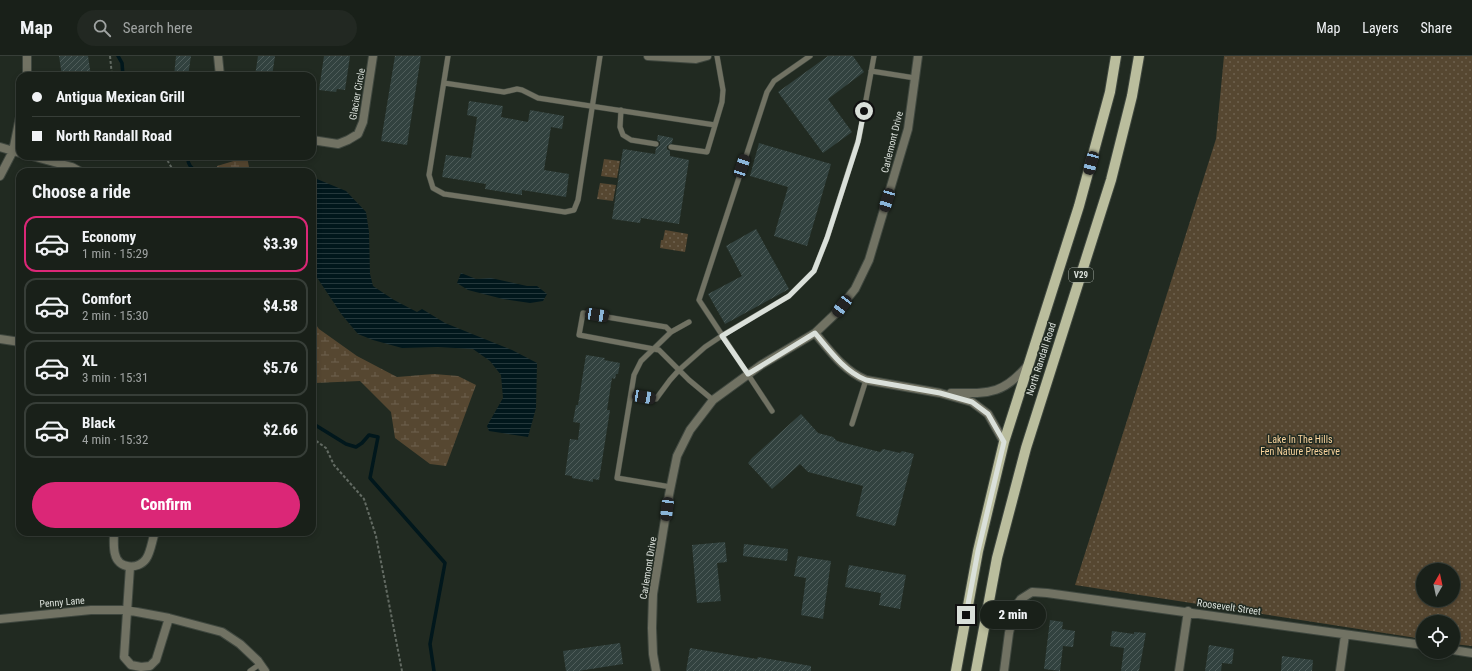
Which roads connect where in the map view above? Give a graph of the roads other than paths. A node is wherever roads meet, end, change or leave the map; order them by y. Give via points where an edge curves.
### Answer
1 (27, 56) edge
2 (218, 56) edge
3 (373, 56) edge
4 (448, 56) edge
5 (600, 56) edge
6 (648, 56) edge
7 (707, 56) edge
8 (717, 56) edge
9 (810, 56) edge
10 (874, 56) edge
11 (918, 56) edge
12 (1116, 56) edge
13 (1139, 56) edge
14 (871, 71) junction
15 (27, 72) edge
16 (220, 72) edge
17 (915, 78) junction
18 (444, 82) junction
19 (592, 107) junction
20 (622, 110) junction
21 (715, 125) junction
22 (316, 141) edge
23 (656, 144) dead end
24 (0, 147) edge
25 (671, 147) dead end
26 (16, 152) edge
27 (47, 160) edge
28 (74, 168) edge
29 (0, 176) edge
30 (689, 322) dead end
31 (671, 332) junction
32 (815, 333) junction
33 (722, 336) junction
34 (0, 339) edge
35 (16, 341) edge
36 (654, 349) junction
37 (1029, 363) junction
38 (679, 370) junction
39 (748, 374) junction
40 (866, 380) junction
41 (940, 393) junction
42 (631, 395) junction
43 (713, 400) junction
44 (772, 411) dead end
45 (852, 424) dead end
46 (1004, 442) junction
47 (670, 487) junction
48 (114, 536) edge
49 (154, 536) edge
50 (130, 567) junction
51 (126, 610) junction
52 (1188, 612) junction
53 (169, 618) junction
54 (0, 619) edge
55 (1345, 634) junction
56 (1416, 644) edge
57 (1460, 651) edge
58 (1472, 653) edge
59 (260, 664) junction
60 (250, 671) edge
61 (265, 671) edge
62 (656, 671) edge
63 (956, 671) edge
64 (976, 671) edge
65 (1004, 671) edge
66 (1178, 671) edge
67 (1340, 671) edge

1 - 15 street
2 - 16 street
3 - 22 street, Glacier Circle via 363,122 358,134 338,144
4 - 18 lane
5 - 19 lane
6 - 7 street via 696,59
8 - 21 lane via 723,90
9 - 33 lane via 774,81 767,92 699,300
10 - 14 lane
11 - 17 street, Carlemont Drive
12 - 37 main road, North Randall Road / V29 via 1110,92 1079,206
13 - 64 main road, North Randall Road / V29 via 1111,180 1024,455 997,558
14 - 17 lane
14 - 33 lane via 859,138 814,271 789,296
17 - 32 street, Carlemont Drive via 908,129 869,260 855,289 835,314
18 - 19 lane via 504,92 517,89 538,98
18 - 19 lane via 429,175 433,188 444,194 565,212 574,210 578,200
19 - 20 lane
20 - 21 lane
20 - 23 lane via 620,127 623,135 631,140
21 - 25 lane via 707,152
24 - 26 street
26 - 29 street
27 - 28 street
30 - 31 lane
31 - 36 lane
31 - 36 lane via 666,327 583,313 579,335
32 - 39 street, Carlemont Drive
32 - 40 street via 839,362
33 - 38 lane
33 - 39 lane
34 - 35 street
36 - 38 lane via 660,350
36 - 42 lane via 641,360 634,375
37 - 41 street via 1021,373 1001,388 986,393
37 - 46 main road, North Randall Road / V29
38 - 42 lane via 656,400
38 - 43 lane
39 - 43 street, Carlemont Drive
39 - 44 lane
40 - 41 street
40 - 45 lane
41 - 46 street via 972,402 988,414
42 - 47 lane via 617,478
43 - 47 street, Carlemont Drive via 690,430 677,456
46 - 63 main road, North Randall Road / V29 via 978,551
47 - 62 street, Carlemont Drive via 653,594 653,654
48 - 50 street via 115,554 118,560
49 - 50 street via 148,557 138,566
50 - 51 street
51 - 53 street, Penny Lane
51 - 53 street via 124,657 131,665 141,667 150,666 156,660
51 - 54 street, Penny Lane via 91,610
52 - 55 street, Roosevelt Street
52 - 65 street, Roosevelt Street via 1048,592 1032,592 1015,606
52 - 66 street
53 - 59 street, Penny Lane via 222,632 240,644
55 - 56 street, Roosevelt Street
55 - 67 street
57 - 58 street
59 - 60 lane
59 - 61 street, Penny Lane

